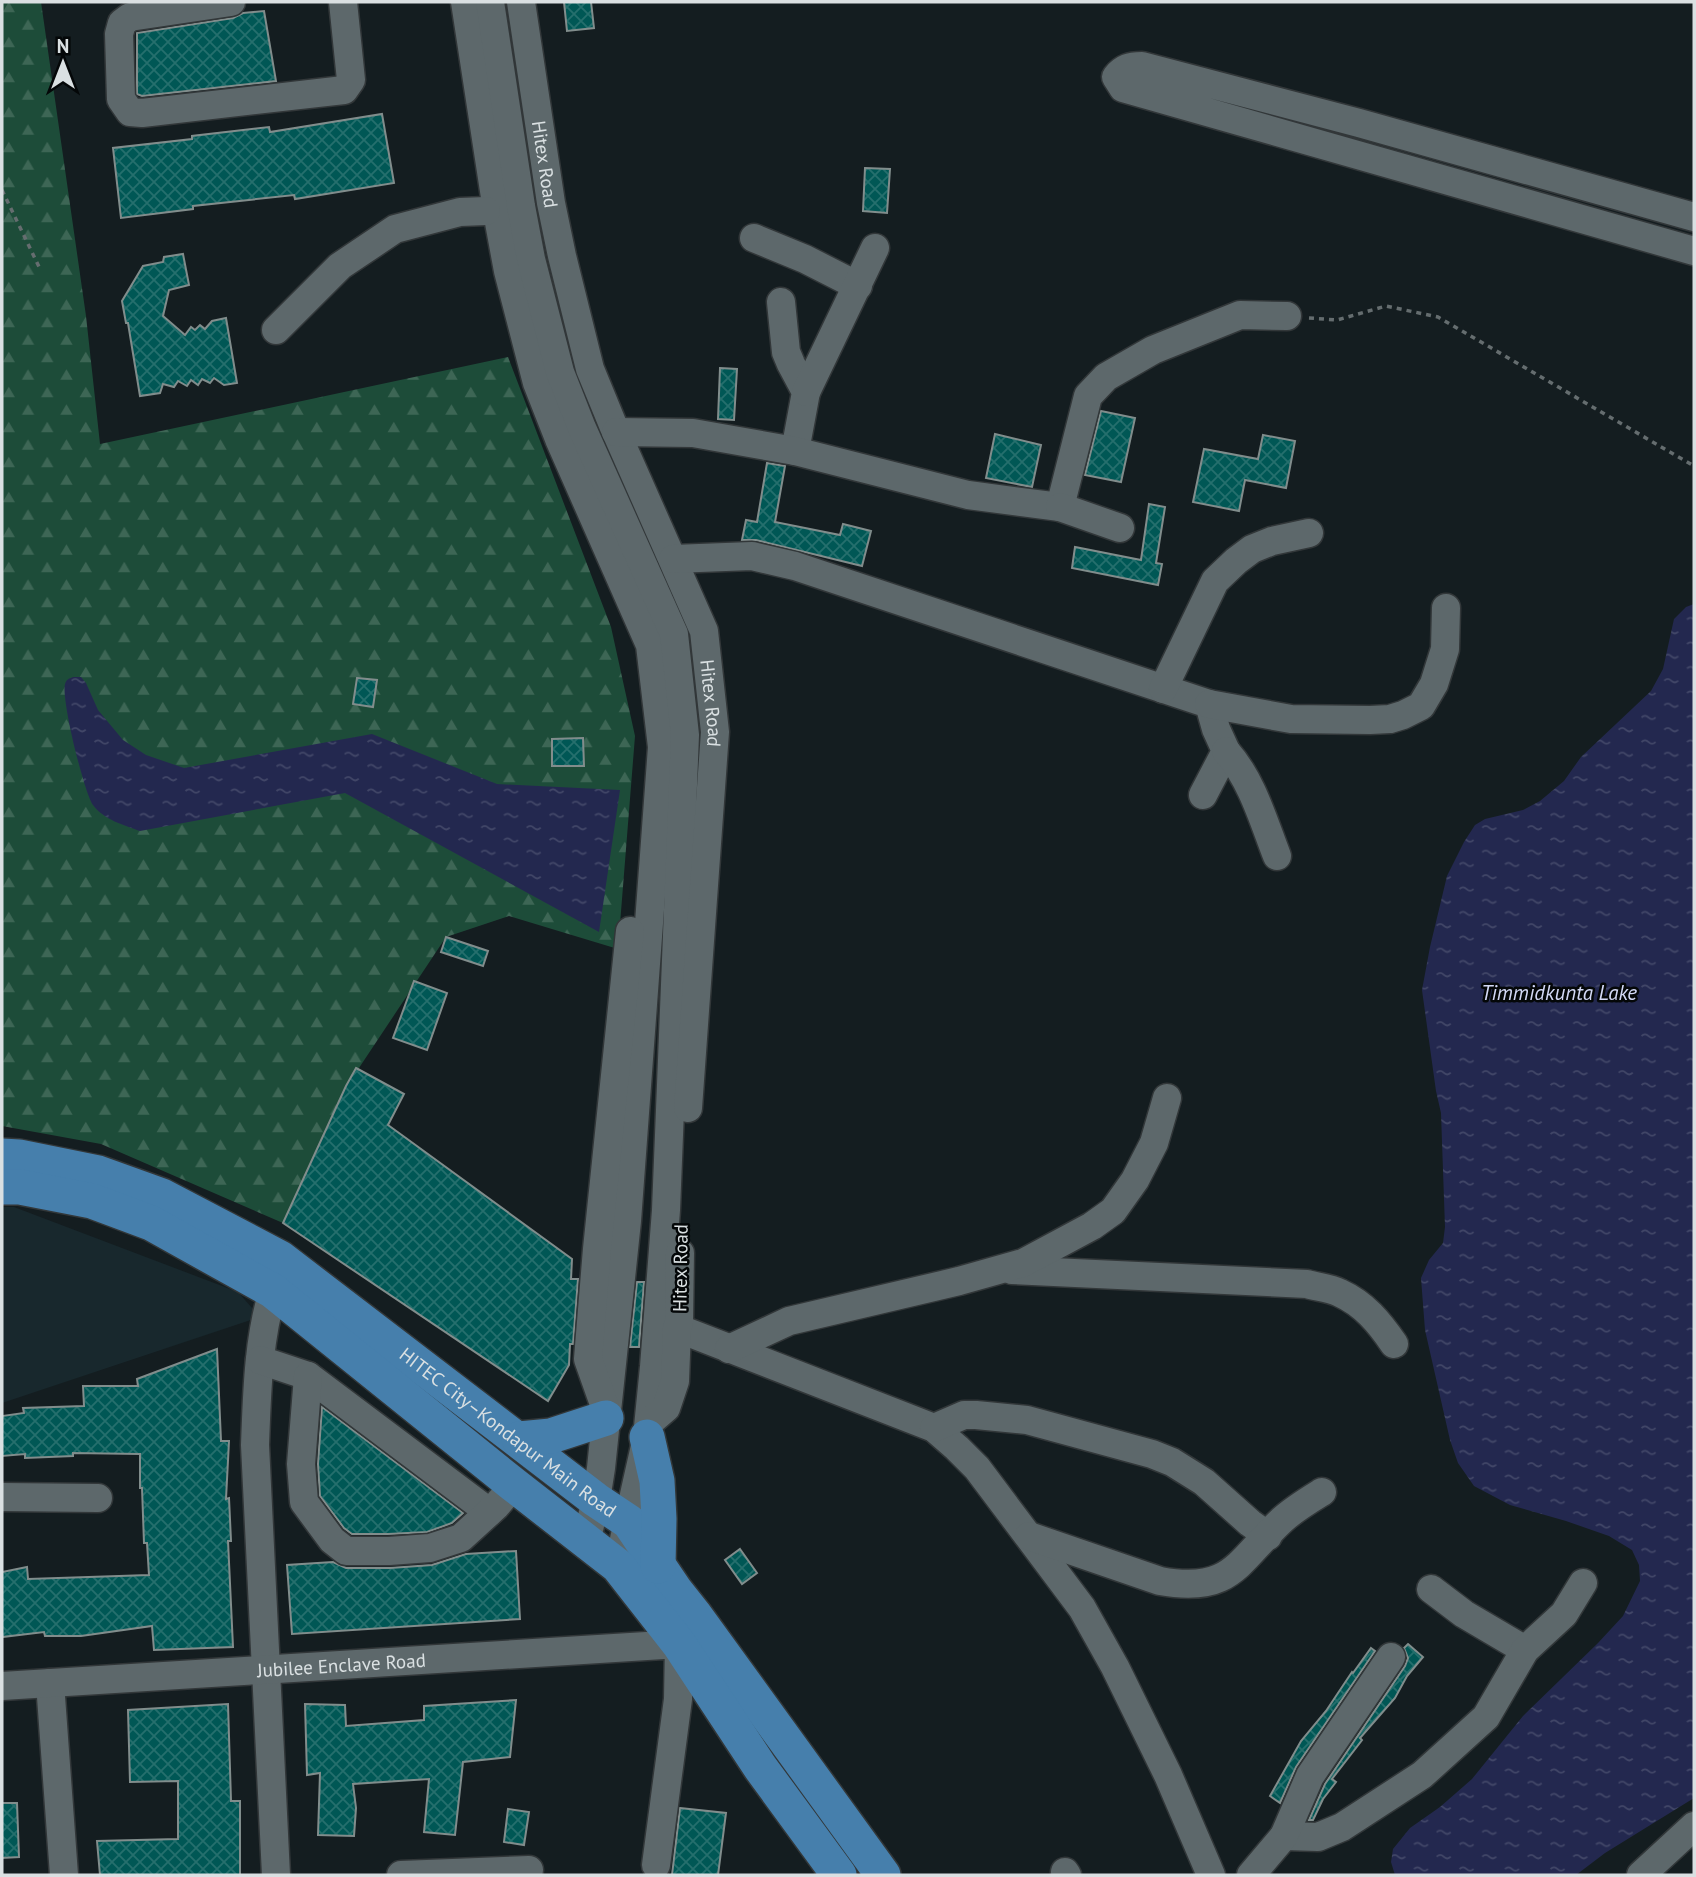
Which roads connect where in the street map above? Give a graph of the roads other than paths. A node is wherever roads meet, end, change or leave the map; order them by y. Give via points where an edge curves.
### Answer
1 (231, 2) edge
2 (343, 2) edge
3 (454, 2) edge
4 (465, 2) edge
5 (490, 2) edge
6 (521, 2) edge
7 (486, 211) junction
8 (1694, 217) edge
9 (754, 238) dead end
10 (875, 248) dead end
11 (1694, 251) edge
12 (858, 286) junction
13 (781, 302) dead end
14 (1287, 316) dead end
15 (276, 330) dead end
16 (806, 392) junction
17 (616, 432) junction
18 (795, 451) junction
19 (1060, 507) junction
20 (1120, 528) dead end
21 (1309, 533) dead end
22 (673, 559) junction
23 (1446, 608) dead end
24 (1163, 689) junction
25 (1209, 704) junction
26 (1226, 751) junction
27 (1203, 795) dead end
28 (1277, 856) dead end
29 (1167, 1098) dead end
30 (2, 1156) edge
31 (2, 1187) edge
32 (1002, 1270) junction
33 (273, 1291) junction
34 (677, 1328) junction
35 (1394, 1344) dead end
36 (729, 1349) junction
37 (374, 1350) junction
38 (260, 1360) junction
39 (308, 1376) junction
40 (607, 1415) junction
41 (934, 1428) junction
42 (648, 1430) junction
43 (519, 1439) junction
44 (256, 1458) junction
45 (301, 1464) junction
46 (513, 1485) junction
47 (1322, 1492) dead end
48 (2, 1497) edge
49 (97, 1498) dead end
50 (596, 1500) junction
51 (489, 1512) junction
52 (629, 1522) junction
53 (1029, 1536) junction
54 (1268, 1536) junction
55 (586, 1542) junction
56 (618, 1566) junction
57 (658, 1566) junction
58 (1583, 1583) dead end
59 (1431, 1589) dead end
60 (679, 1644) junction
61 (1525, 1650) junction
62 (1391, 1657) dead end
63 (266, 1669) junction
64 (50, 1683) junction
65 (2, 1686) edge
66 (1694, 1826) edge
67 (1284, 1836) junction
68 (656, 1865) dead end
69 (529, 1870) dead end
70 (64, 1875) edge
71 (276, 1875) edge
72 (401, 1875) edge
73 (839, 1875) edge
74 (883, 1875) edge
75 (1211, 1875) edge
76 (1251, 1875) edge
77 (1641, 1875) edge

1 - 2 street via 130,17 122,23 121,99 130,112 344,90 351,80
3 - 7 street
4 - 40 street via 496,209 537,383 650,645 662,747 627,1222
5 - 42 street, Hitex Road via 523,219 560,372 674,634 685,735 666,1210
6 - 17 street, Hitex Road via 562,256 590,369
7 - 15 street via 460,212 396,229 340,266
7 - 40 street via 504,306 531,396 634,648 649,748 588,1359
8 - 11 street via 1142,66 1131,66 1116,77 1123,88
9 - 12 street
10 - 12 street
12 - 16 street
13 - 16 street via 786,352
14 - 19 street via 1240,316 1153,350 1106,377 1088,396
16 - 18 street
17 - 18 street via 693,433
17 - 22 street, Hitex Road
18 - 19 street via 968,495
19 - 20 street
21 - 24 street via 1252,549 1215,581
22 - 24 street via 752,556 795,566
22 - 34 street, Hitex Road via 704,631 715,732 681,1207
23 - 25 street via 1445,649 1434,684 1421,706 1403,715 1370,720 1291,719
24 - 25 street
25 - 26 street
26 - 27 street
26 - 28 street via 1248,783
29 - 32 street via 1154,1143 1113,1211 1050,1249
30 - 37 main road, HITEC City–Kondapur Main Road via 99,1173 162,1196 280,1258
31 - 33 main road, HITEC City–Kondapur Main Road via 92,1201 151,1223
32 - 35 street via 1307,1284 1339,1292 1362,1305
32 - 36 street via 789,1321
33 - 37 main road, HITEC City–Kondapur Main Road
33 - 38 street
34 - 36 street
34 - 42 street, Hitex Road via 675,1381 666,1408
36 - 41 street
37 - 43 main road, HITEC City–Kondapur Main Road
37 - 46 main road, HITEC City–Kondapur Main Road
38 - 39 street
38 - 44 street
39 - 45 street
39 - 51 street
40 - 43 main road via 551,1436
40 - 50 street
41 - 53 street via 977,1468
41 - 54 street via 964,1415 1027,1420 1152,1454 1196,1476
42 - 52 street, Hitex Road
42 - 57 main road via 657,1481
43 - 50 main road, HITEC City–Kondapur Main Road
44 - 45 street
44 - 63 street
45 - 51 street via 304,1502 346,1551 430,1548 461,1538
46 - 51 street
46 - 55 main road, HITEC City–Kondapur Main Road
47 - 54 street
48 - 49 street
50 - 52 main road, HITEC City–Kondapur Main Road
50 - 55 street
52 - 56 street, Hitex Road
52 - 57 main road, HITEC City–Kondapur Main Road
53 - 54 street via 1180,1585 1214,1582 1238,1567
53 - 75 street via 1082,1608 1115,1667
55 - 56 main road, HITEC City–Kondapur Main Road
56 - 60 main road, HITEC City–Kondapur Main Road
57 - 74 main road, HITEC City–Kondapur Main Road
58 - 61 street via 1564,1614
59 - 61 street
60 - 63 street, Jubilee Enclave Road
60 - 68 street via 678,1699
60 - 73 main road, HITEC City–Kondapur Main Road
61 - 67 street via 1486,1717 1422,1775 1342,1827 1318,1837
62 - 67 street via 1310,1776
63 - 64 street, Jubilee Enclave Road
63 - 71 street
64 - 65 street, Jubilee Enclave Road
64 - 70 street
66 - 77 street
67 - 76 street
69 - 72 street

